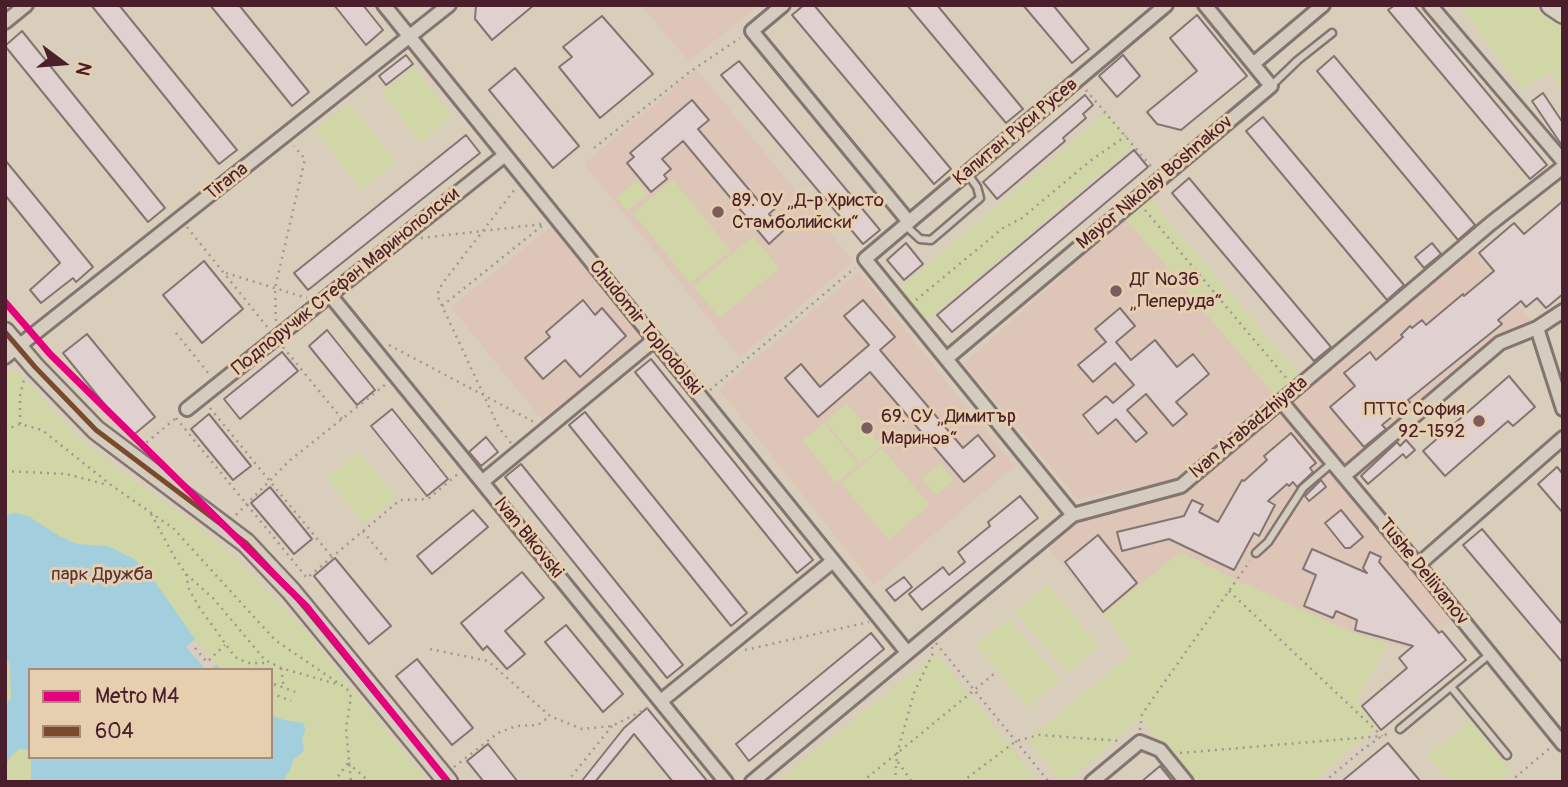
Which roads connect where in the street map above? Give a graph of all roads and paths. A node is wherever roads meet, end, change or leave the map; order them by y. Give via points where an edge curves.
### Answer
1 (26, 5) edge
2 (384, 5) edge
3 (449, 5) edge
4 (783, 5) edge
5 (1166, 5) edge
6 (1205, 5) edge
7 (1323, 5) edge
8 (1430, 5) edge
9 (1551, 5) edge
10 (1563, 13) edge
11 (5, 22) edge
12 (752, 31) junction
13 (1332, 33) dead end
14 (410, 37) junction
15 (1252, 64) junction
16 (1078, 80) junction
17 (1271, 86) junction
18 (285, 136) junction
19 (1126, 136) junction
20 (594, 148) dead end
21 (505, 155) junction
22 (1563, 161) edge
23 (1563, 167) edge
24 (967, 173) junction
25 (523, 178) junction
26 (1161, 178) junction
27 (1136, 199) junction
28 (181, 219) junction
29 (907, 224) junction
30 (482, 231) junction
31 (397, 241) junction
32 (865, 259) junction
33 (223, 272) junction
34 (275, 288) junction
35 (330, 295) junction
36 (442, 306) junction
37 (906, 309) junction
38 (1563, 311) edge
39 (1536, 327) junction
40 (5, 332) edge
41 (176, 333) dead end
42 (276, 338) junction
43 (654, 340) junction
44 (382, 342) dead end
45 (11, 352) edge
46 (946, 359) junction
47 (28, 373) dead end
48 (396, 376) junction
49 (218, 385) junction
50 (1296, 389) junction
51 (484, 396) junction
52 (202, 398) junction
53 (701, 398) junction
54 (1281, 401) junction
55 (187, 409) dead end
56 (1563, 409) edge
57 (342, 419) junction
58 (20, 424) junction
59 (547, 429) junction
60 (5, 430) edge
61 (1563, 438) edge
62 (138, 449) dead end
63 (519, 452) junction
64 (1333, 462) junction
65 (469, 465) junction
66 (5, 471) edge
67 (1344, 476) junction
68 (270, 481) junction
69 (482, 482) junction
70 (111, 485) junction
71 (247, 504) junction
72 (151, 513) junction
73 (236, 515) dead end
74 (1073, 515) junction
75 (363, 531) junction
76 (1256, 553) joint
77 (332, 557) junction
78 (387, 561) dead end
79 (833, 561) junction
80 (1418, 565) junction
81 (186, 574) junction
82 (1229, 591) junction
83 (880, 620) junction
84 (928, 634) junction
85 (225, 645) junction
86 (195, 648) dead end
87 (430, 649) dead end
88 (906, 651) junction
89 (739, 652) dead end
90 (1490, 654) junction
91 (248, 663) junction
92 (269, 663) junction
93 (248, 668) edge
94 (281, 668) junction
95 (995, 673) dead end
96 (274, 684) dead end
97 (343, 686) junction
98 (1451, 687) junction
99 (284, 688) junction
100 (974, 691) junction
101 (295, 692) dead end
102 (273, 694) edge
103 (290, 701) dead end
104 (661, 701) junction
105 (550, 716) junction
106 (612, 726) junction
107 (1400, 729) joint
108 (1382, 736) junction
109 (1016, 741) junction
110 (1561, 742) edge
111 (1140, 743) junction
112 (1181, 753) dead end
113 (897, 754) junction
114 (1507, 755) dead end
115 (897, 760) junction
116 (348, 763) junction
117 (451, 775) edge
118 (334, 782) edge
119 (351, 782) edge
120 (370, 782) edge
121 (567, 782) edge
122 (726, 782) edge
123 (752, 782) edge
124 (862, 782) edge
125 (895, 782) edge
126 (912, 782) edge
127 (962, 782) edge
128 (1049, 782) edge
129 (1092, 782) edge
130 (1186, 782) edge
131 (1324, 782) edge
132 (1510, 782) edge

1 - 11 street
2 - 14 street, Chudomir Toplodolski
3 - 14 street, Tirana
4 - 12 street
5 - 16 street, Капитан Руси Русев
6 - 15 street
7 - 15 street
8 - 22 street
9 - 10 main road
12 - 20 path via 691,71
12 - 29 street
13 - 17 lane
14 - 18 street, Tirana
14 - 21 street, Chudomir Toplodolski
15 - 17 street
16 - 19 path
16 - 24 street, Капитан Руси Русев
17 - 26 street, Мayor Nikolay Boshnakov
18 - 28 street, Tirana
18 - 34 path via 305,159
19 - 26 path
19 - 37 path via 1003,228
21 - 25 street, Chudomir Toplodolski
21 - 31 street, Подпоручик Стефан Маринополски
23 - 50 street, Ivan Arabadzhiyata
24 - 29 street, Капитан Руси Русев
24 - 29 lane via 980,198 944,229 930,240 920,239
25 - 30 path
25 - 43 street, Chudomir Toplodolski
26 - 27 street, Мayor Nikolay Boshnakov
27 - 46 street, Мayor Nikolay Boshnakov
27 - 50 path
28 - 33 path
28 - 45 street, Tirana
29 - 32 street, Капитан Руси Русев
30 - 31 path
30 - 36 path via 442,284 437,295
30 - 36 path via 545,223
31 - 35 street, Подпоручик Стефан Маринополски
32 - 37 street
32 - 53 path
33 - 34 path
33 - 42 path
34 - 35 path via 311,299
34 - 42 path
35 - 42 street, Подпоручик Стефан Маринополски
35 - 48 street, Ivan Bikovski
36 - 51 path
37 - 46 street
38 - 39 street
39 - 56 street
39 - 67 street via 1500,343
40 - 45 street
41 - 49 path
42 - 49 street, Подпоручик Стефан Маринополски
42 - 57 path
43 - 53 street, Chudomir Toplodolski
43 - 59 street
44 - 51 path
45 - 117 street via 96,430 246,543
46 - 74 street
47 - 58 path via 20,396
48 - 57 path
48 - 65 street, Ivan Bikovski
49 - 52 street, Подпоручик Стефан Маринополски
50 - 54 street, Ivan Arabadzhiyata
51 - 59 path
51 - 63 path via 499,428
52 - 55 street, Подпоручик Стефан Маринополски
52 - 68 path
53 - 79 street, Chudomir Toplodolski
54 - 64 street, Tushe Deliivanov
54 - 74 street, Ivan Arabadzhiyata via 1181,486
57 - 68 path
58 - 60 path
58 - 70 path via 42,430
59 - 63 street
61 - 80 street
62 - 71 path via 176,418
63 - 69 street
64 - 67 street, Tushe Deliivanov
64 - 76 lane via 1303,488
65 - 69 street, Ivan Bikovski
65 - 75 path via 428,499 400,500
66 - 70 path via 66,474
67 - 80 street, Tushe Deliivanov
68 - 71 path
68 - 77 path
69 - 104 street, Ivan Bikovski
70 - 72 path
71 - 73 path
71 - 77 path via 307,578
72 - 81 path
72 - 97 path via 192,546 275,640
74 - 84 street, Ivan Arabadzhiyata
75 - 77 path
75 - 78 path
76 - 82 path
79 - 83 street, Chudomir Toplodolski
79 - 104 street
80 - 90 street, Tushe Deliivanov
81 - 85 path via 199,607
81 - 92 path
82 - 108 path
82 - 111 path via 1142,714
83 - 88 street, Chudomir Toplodolski
83 - 89 path
84 - 88 street, Ivan Arabadzhiyata
84 - 100 path
84 - 113 path via 933,653 914,694
85 - 86 path via 207,662
85 - 91 path
87 - 105 path via 488,661
88 - 123 street, Ivan Arabadzhiyata
90 - 98 lane
90 - 110 street, Tushe Deliivanov
91 - 92 path
91 - 93 path
92 - 94 path
94 - 97 path
94 - 99 path
95 - 100 path
96 - 99 path
97 - 116 path via 351,697 346,720
98 - 107 lane
98 - 114 lane
99 - 101 path
100 - 109 path
100 - 113 path
102 - 103 path
104 - 106 path
104 - 122 street, Ivan Bikovski
105 - 106 path via 582,729
105 - 117 path via 538,725 498,733
106 - 121 path
107 - 108 path
108 - 112 path
108 - 131 path
109 - 111 path via 1039,735
109 - 127 path
109 - 128 path
110 - 132 path
111 - 129 street
111 - 130 street via 1160,750
113 - 115 path
113 - 124 path
115 - 125 path
115 - 126 path
116 - 118 path
116 - 119 path
116 - 120 path

